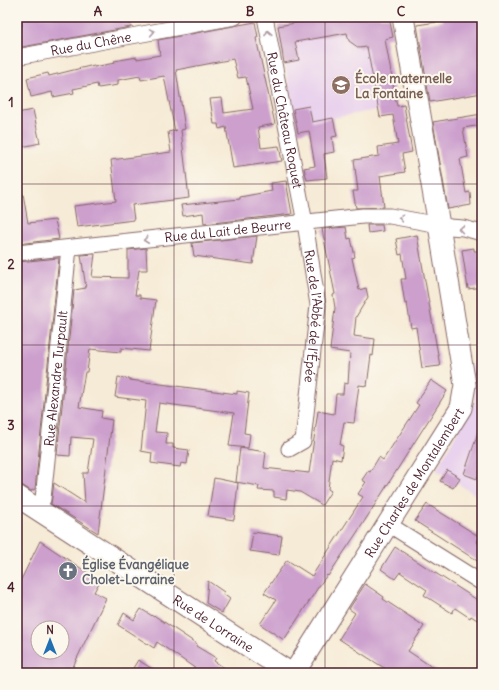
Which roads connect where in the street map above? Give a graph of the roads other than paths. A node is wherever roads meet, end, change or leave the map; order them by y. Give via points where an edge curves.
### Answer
1 (235, 17) edge
2 (265, 17) edge
3 (403, 17) edge
4 (17, 57) edge
5 (305, 223) junction
6 (439, 225) junction
7 (482, 233) edge
8 (69, 248) junction
9 (17, 253) edge
10 (289, 449) dead end
11 (17, 496) edge
12 (37, 508) junction
13 (388, 524) junction
14 (482, 583) edge
15 (290, 673) edge
16 (294, 673) edge

4 -> 1 street, Rue du Chêne
5 -> 2 street, Rue du Château Roquet
3 - 6 main road, Rue Charles de Montalembert
6 -> 5 street, Rue du Lait de Beurre via 390,216 363,216
5 -> 8 street, Rue du Lait de Beurre
5 - 10 street, Rue de l’Abbé de l’Épée via 318,305 303,441
7 -> 6 street, Rue du Lait de Beurre
6 - 13 main road, Rue Charles de Montalembert via 465,385 461,408
8 - 9 street, Rue du Lait de Beurre
8 - 12 street, Rue Alexandre Turpault via 43,499
11 - 12 main road, Rue de Lorraine
12 - 15 main road, Rue de Lorraine
13 - 14 street
13 - 16 main road, Rue Charles de Montalembert

